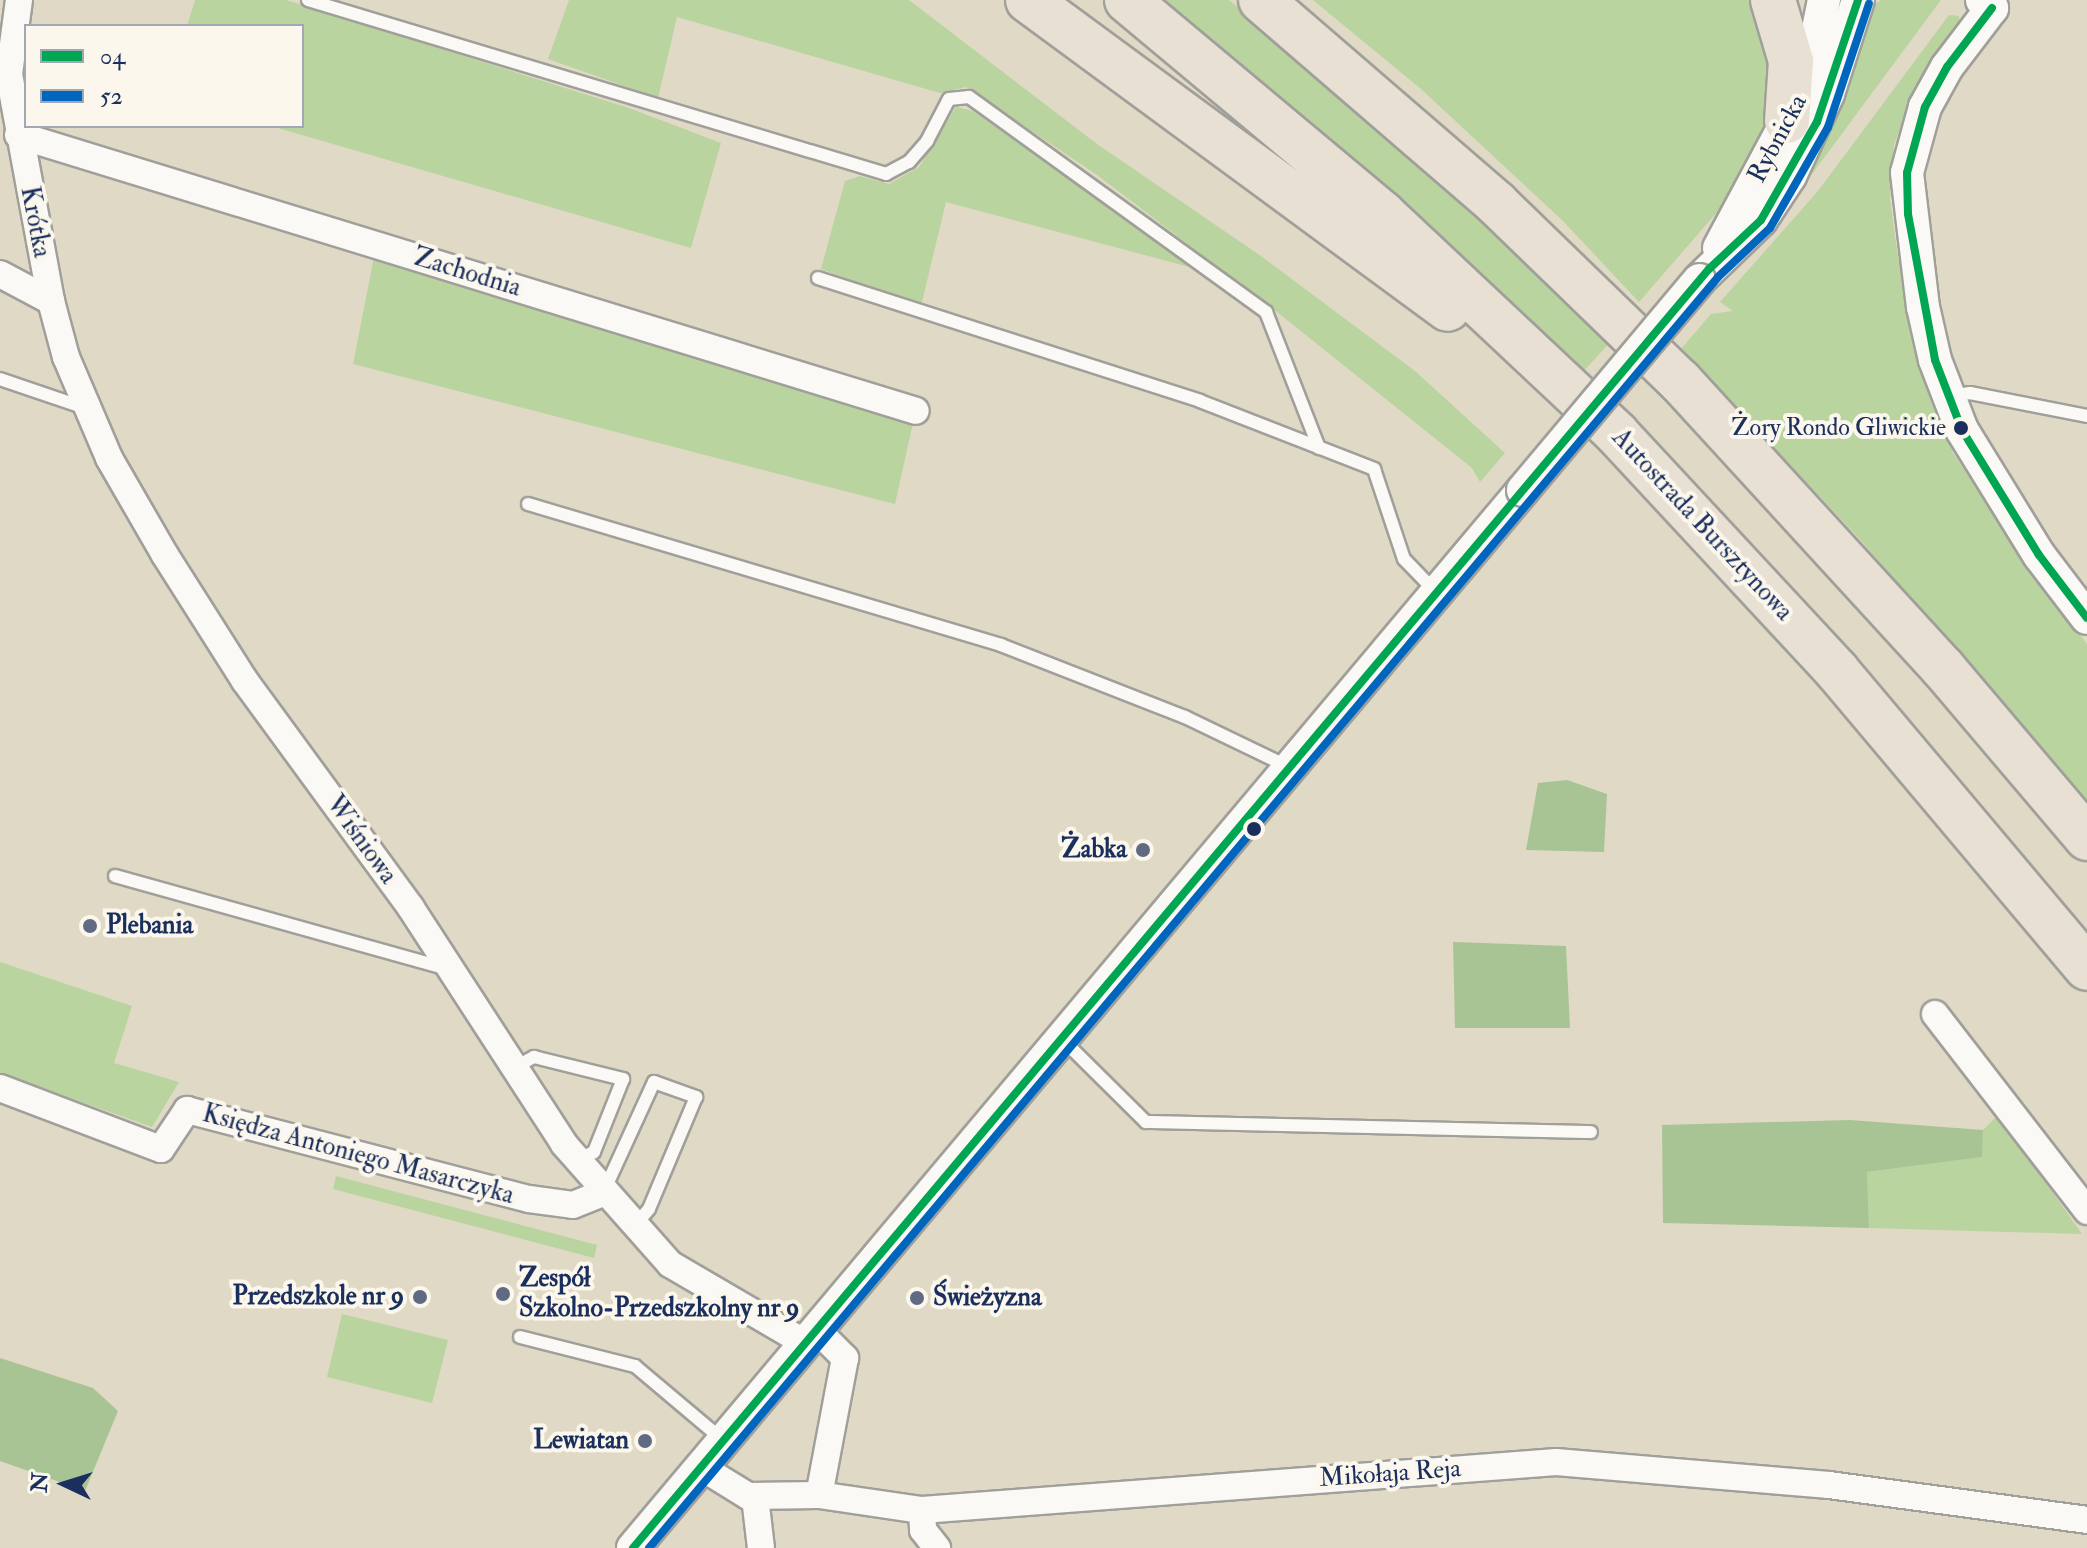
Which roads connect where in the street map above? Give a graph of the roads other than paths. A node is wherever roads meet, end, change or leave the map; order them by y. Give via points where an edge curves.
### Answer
1 (19, 0) edge
2 (308, 0) edge
3 (1028, 0) edge
4 (1127, 0) edge
5 (1773, 0) edge
6 (1824, 0) edge
7 (1858, 0) edge
8 (1991, 3) edge
9 (1268, 4) edge
10 (1787, 121) junction
11 (18, 135) junction
12 (0, 274) edge
13 (1704, 275) junction
14 (818, 278) dead end
15 (51, 301) junction
16 (0, 379) edge
17 (1948, 397) junction
18 (88, 409) junction
19 (916, 411) dead end
20 (2087, 416) edge
21 (1617, 434) junction
22 (1319, 448) junction
23 (528, 504) dead end
24 (1437, 593) junction
25 (2087, 618) edge
26 (1290, 767) junction
27 (2087, 838) edge
28 (115, 876) dead end
29 (2087, 968) edge
30 (452, 970) junction
31 (1935, 1014) dead end
32 (1062, 1039) junction
33 (514, 1068) junction
34 (0, 1088) edge
35 (1591, 1132) dead end
36 (577, 1160) junction
37 (602, 1193) junction
38 (2087, 1211) edge
39 (633, 1228) junction
40 (811, 1336) junction
41 (520, 1337) dead end
42 (723, 1440) junction
43 (701, 1467) junction
44 (819, 1495) junction
45 (755, 1497) junction
46 (922, 1510) junction
47 (2087, 1520) edge
48 (633, 1548) edge
49 (761, 1548) edge
50 (937, 1548) edge

1 - 11 street, Krótka via 9,74
2 - 22 lane via 886,174 909,162 927,141 949,99 969,97 1266,312
3 - 21 highway
4 - 21 highway, Autostrada Bursztynowa via 1383,214
5 - 10 highway via 1791,61
6 - 10 street, Rybnicka via 1807,84
7 - 13 street, Rybnicka via 1828,94 1796,165 1761,220
8 - 17 street via 1925,107 1907,173 1923,307
9 - 27 highway via 1496,203 1680,381 1943,668
10 - 13 street, Rybnicka
11 - 15 street, Krótka
11 - 19 street, Zachodnia
12 - 15 street
13 - 24 street, Rybnicka, bridge
14 - 22 lane via 1200,401
15 - 18 street, Wiśniowa
16 - 18 lane
17 - 20 lane via 1970,393
17 - 25 street via 2039,555
18 - 30 street, Wiśniowa via 116,471 245,681
21 - 29 highway, Autostrada Bursztynowa via 1837,671
22 - 24 lane via 1374,469 1404,559
23 - 26 lane via 1001,645 1185,717
24 - 26 street, Rybnicka
26 - 32 street, Rybnicka
28 - 30 lane
30 - 33 street, Wiśniowa
31 - 38 street
32 - 35 lane via 1146,1122
32 - 40 street, Rybnicka
33 - 36 street, Wiśniowa
33 - 36 lane via 534,1057 623,1079 594,1152
34 - 37 street, Księdza Antoniego Masarczyka via 161,1149 187,1110 529,1199 573,1205
36 - 37 street, Wiśniowa
37 - 39 street, Wiśniowa
37 - 39 lane via 613,1181 654,1082 696,1097 649,1209
39 - 40 street, Wiśniowa via 670,1264
40 - 42 street, Rybnicka
40 - 44 street, Wiśniowa via 845,1358
41 - 42 lane via 635,1366
42 - 43 street, Rybnicka
43 - 45 street, Mikołaja Reja via 737,1492
43 - 48 street, Rybnicka
44 - 45 street, Mikołaja Reja
44 - 46 street, Mikołaja Reja
45 - 49 street
46 - 47 street, Mikołaja Reja via 1556,1462 1829,1485
46 - 50 street via 923,1530

